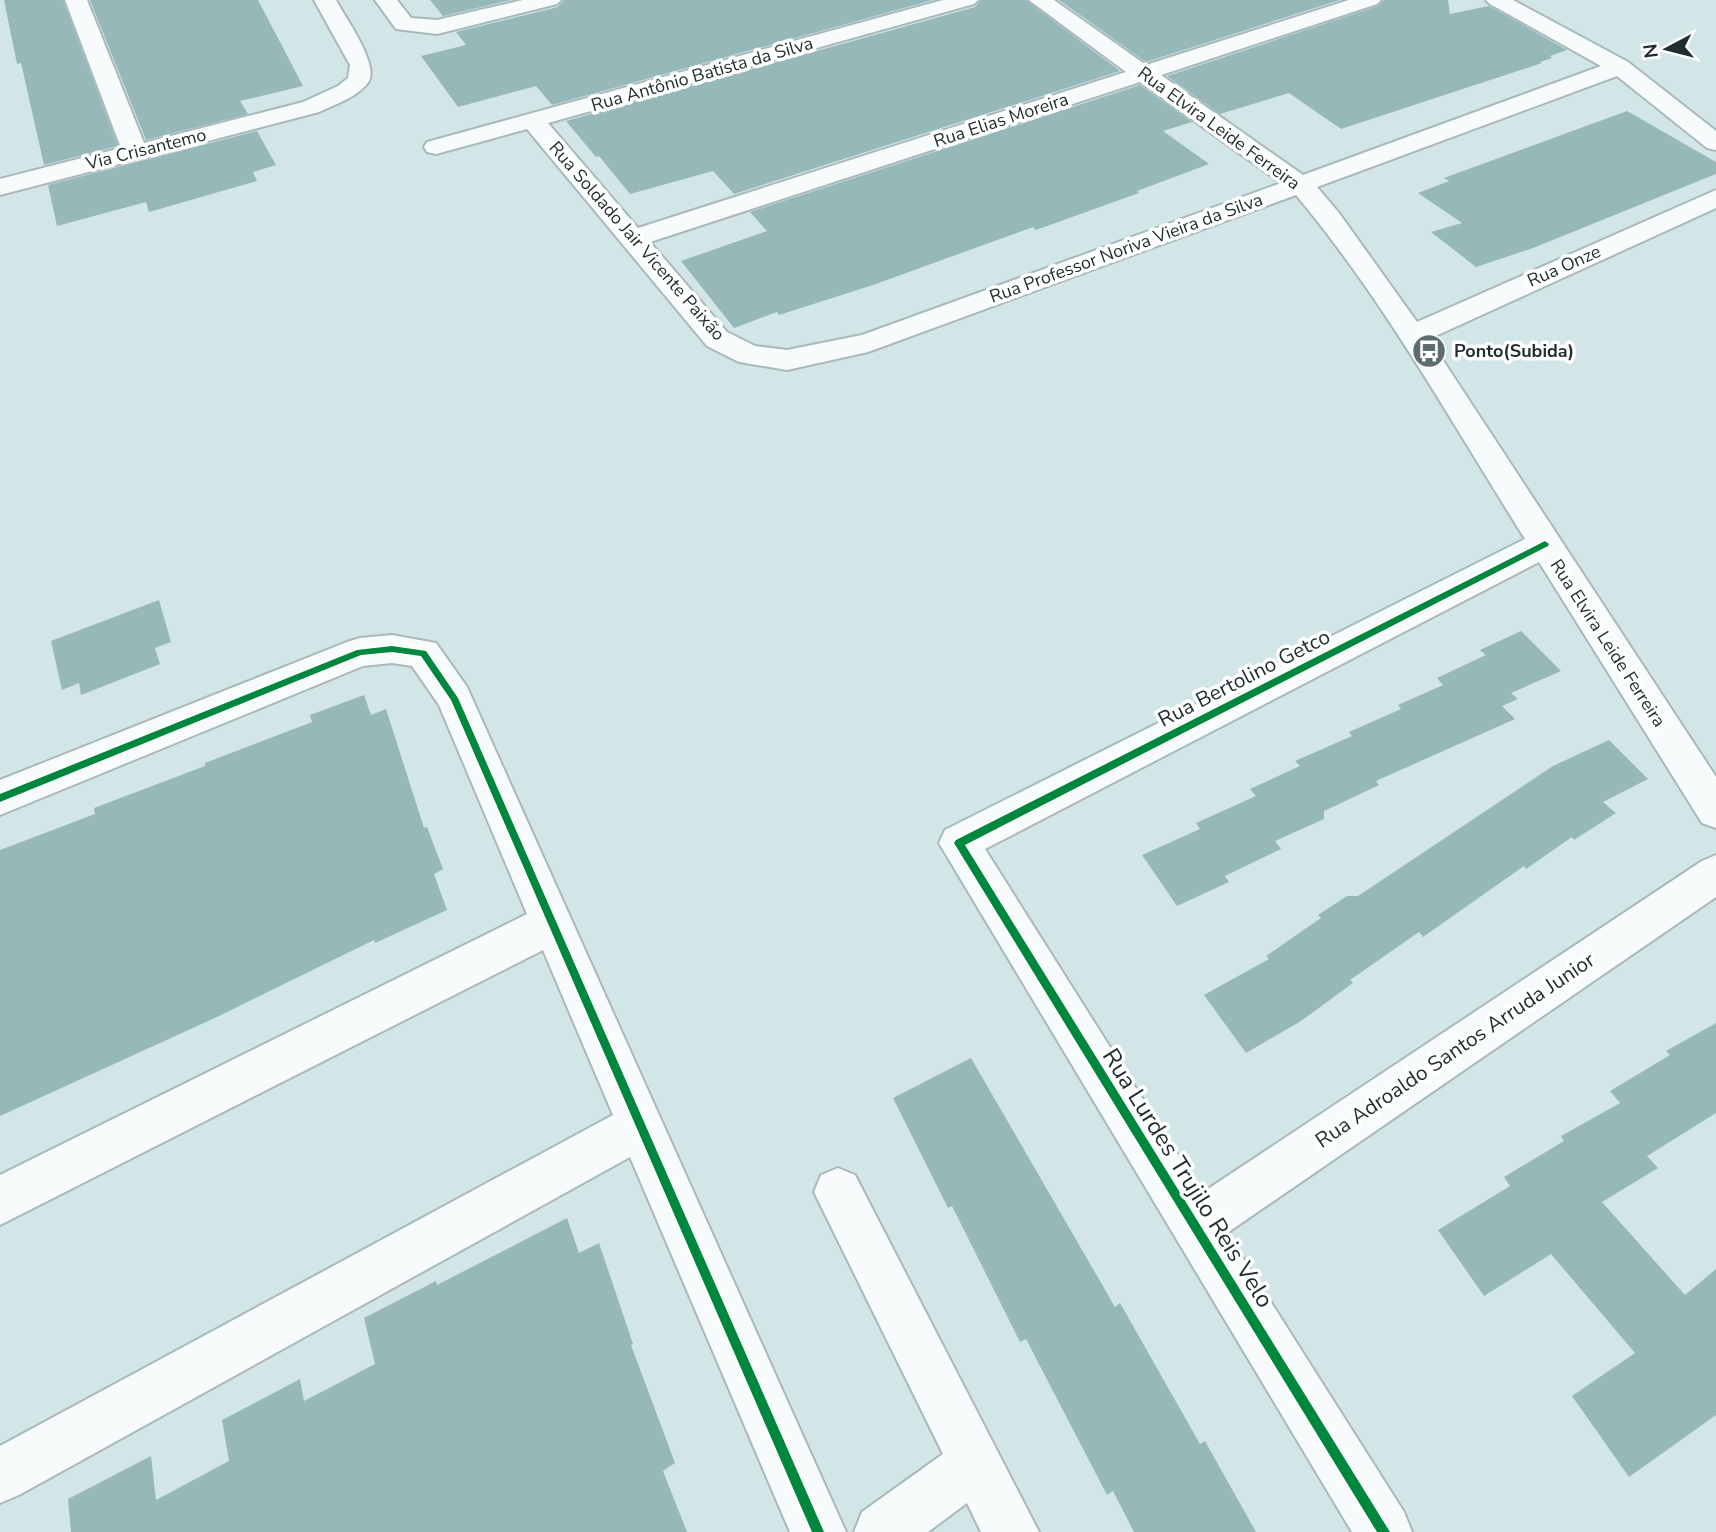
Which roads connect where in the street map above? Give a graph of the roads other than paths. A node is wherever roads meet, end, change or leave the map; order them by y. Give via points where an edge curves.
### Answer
1 (76, 0) edge
2 (325, 0) edge
3 (386, 0) edge
4 (550, 0) edge
5 (967, 0) edge
6 (1040, 0) edge
7 (1370, 0) edge
8 (1497, 0) edge
9 (1620, 67) junction
10 (1143, 74) junction
11 (533, 121) junction
12 (1716, 144) edge
13 (436, 146) dead end
14 (135, 152) junction
15 (1301, 185) junction
16 (0, 187) edge
17 (1716, 198) edge
18 (632, 239) junction
19 (1412, 335) junction
20 (787, 360) joint
21 (1545, 544) junction
22 (0, 799) edge
23 (1716, 811) edge
24 (959, 843) joint
25 (1716, 874) edge
26 (553, 923) junction
27 (640, 1125) junction
28 (838, 1192) dead end
29 (0, 1201) edge
30 (1195, 1226) junction
31 (975, 1462) junction
32 (0, 1476) edge
33 (818, 1532) edge
34 (882, 1532) edge
35 (1011, 1532) edge
36 (1384, 1532) edge

1 - 14 street
2 - 14 street, Via Crisantemo via 361,65 359,80 346,92 292,111
3 - 4 street via 404,24 438,27
5 - 11 street, Rua Antônio Batista da Silva
6 - 10 street, Rua Elvira Leide Ferreira
7 - 10 street, Rua Elias Moreira
8 - 9 street
9 - 12 street
9 - 15 street, Rua Professor Noriva Vieira da Silva
10 - 15 street, Rua Elvira Leide Ferreira
10 - 18 street, Rua Elias Moreira
11 - 13 street, Rua Antônio Batista da Silva
11 - 18 street, Rua Soldado Jair Vicente Paixão
14 - 16 street, Via Crisantemo
15 - 19 street, Rua Elvira Leide Ferreira via 1331,219
15 - 20 street, Rua Professor Noriva Vieira da Silva via 868,343
17 - 19 street, Rua Onze
18 - 20 street, Rua Soldado Jair Vicente Paixão via 717,339 749,355
19 - 21 street, Rua Elvira Leide Ferreira
21 - 23 street, Rua Elvira Leide Ferreira
21 - 24 street, Rua Bertolino Getco
22 - 26 street via 360,652 392,649 423,653 454,698
24 - 30 street, Rua Lurdes Trujilo Reis Velo
25 - 30 street, Rua Adroaldo Santos Arruda Junior
26 - 27 street
26 - 29 street
27 - 32 street
27 - 33 street
28 - 31 street
30 - 36 street, Rua Lurdes Trujilo Reis Velo
31 - 34 street
31 - 35 street

